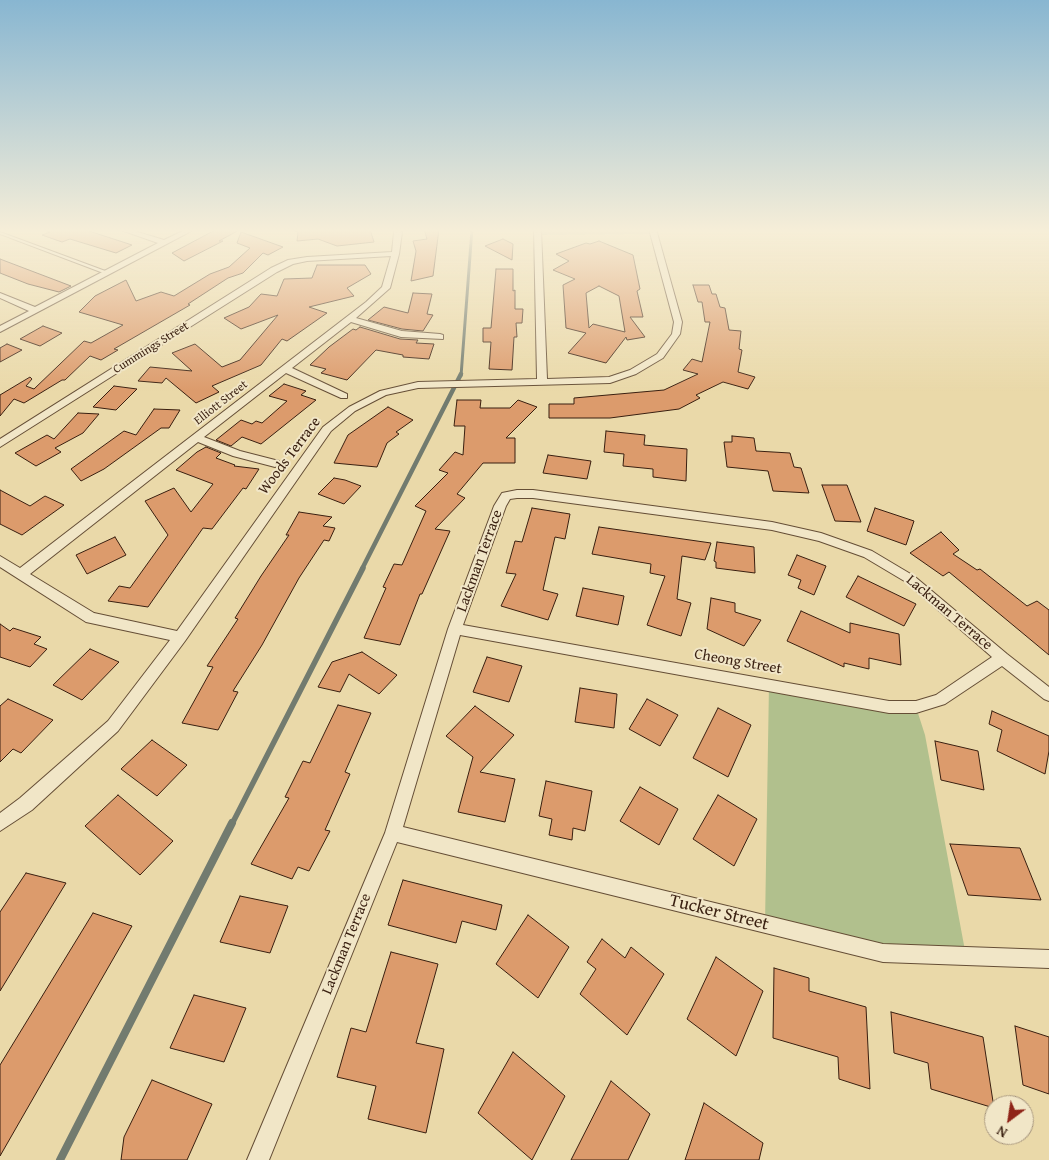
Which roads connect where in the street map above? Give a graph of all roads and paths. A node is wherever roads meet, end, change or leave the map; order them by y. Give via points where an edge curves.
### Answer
1 (87, 283) edge
2 (253, 283) edge
3 (387, 283) edge
4 (539, 283) edge
5 (667, 283) edge
6 (0, 295) edge
7 (34, 310) junction
8 (350, 319) junction
9 (0, 329) edge
10 (440, 337) dead end
11 (286, 369) junction
12 (542, 383) junction
13 (344, 396) dead end
14 (196, 438) junction
15 (0, 444) edge
16 (275, 463) dead end
17 (0, 561) edge
18 (21, 574) junction
19 (455, 629) junction
20 (180, 638) junction
21 (1002, 658) junction
22 (1049, 695) edge
23 (0, 823) edge
24 (393, 832) junction
25 (1049, 959) edge
26 (258, 1160) edge

1 - 7 street
2 - 15 street, Cummings Street
3 - 8 street, Elliott Street via 386,288
4 - 12 street
5 - 12 street, Woods Terrace via 678,322 676,334 660,356 648,365 610,380
6 - 7 street
7 - 9 street
8 - 10 street via 401,334
8 - 11 street, Elliott Street
11 - 13 street
11 - 14 street, Elliott Street
12 - 20 street, Woods Terrace via 418,385 383,393 352,409 328,429
14 - 16 street via 237,454
14 - 18 street, Elliott Street
17 - 18 street
18 - 20 street via 91,618
19 - 21 street, Cheong Street via 888,708 940,700
19 - 21 street, Lackman Terrace via 500,506 506,496 533,494 772,526 821,536 868,554 910,578
19 - 24 street, Lackman Terrace
20 - 23 street, Woods Terrace via 113,726 26,804
21 - 22 street, Lackman Terrace
24 - 25 street, Tucker Street via 882,953
24 - 26 street, Lackman Terrace

